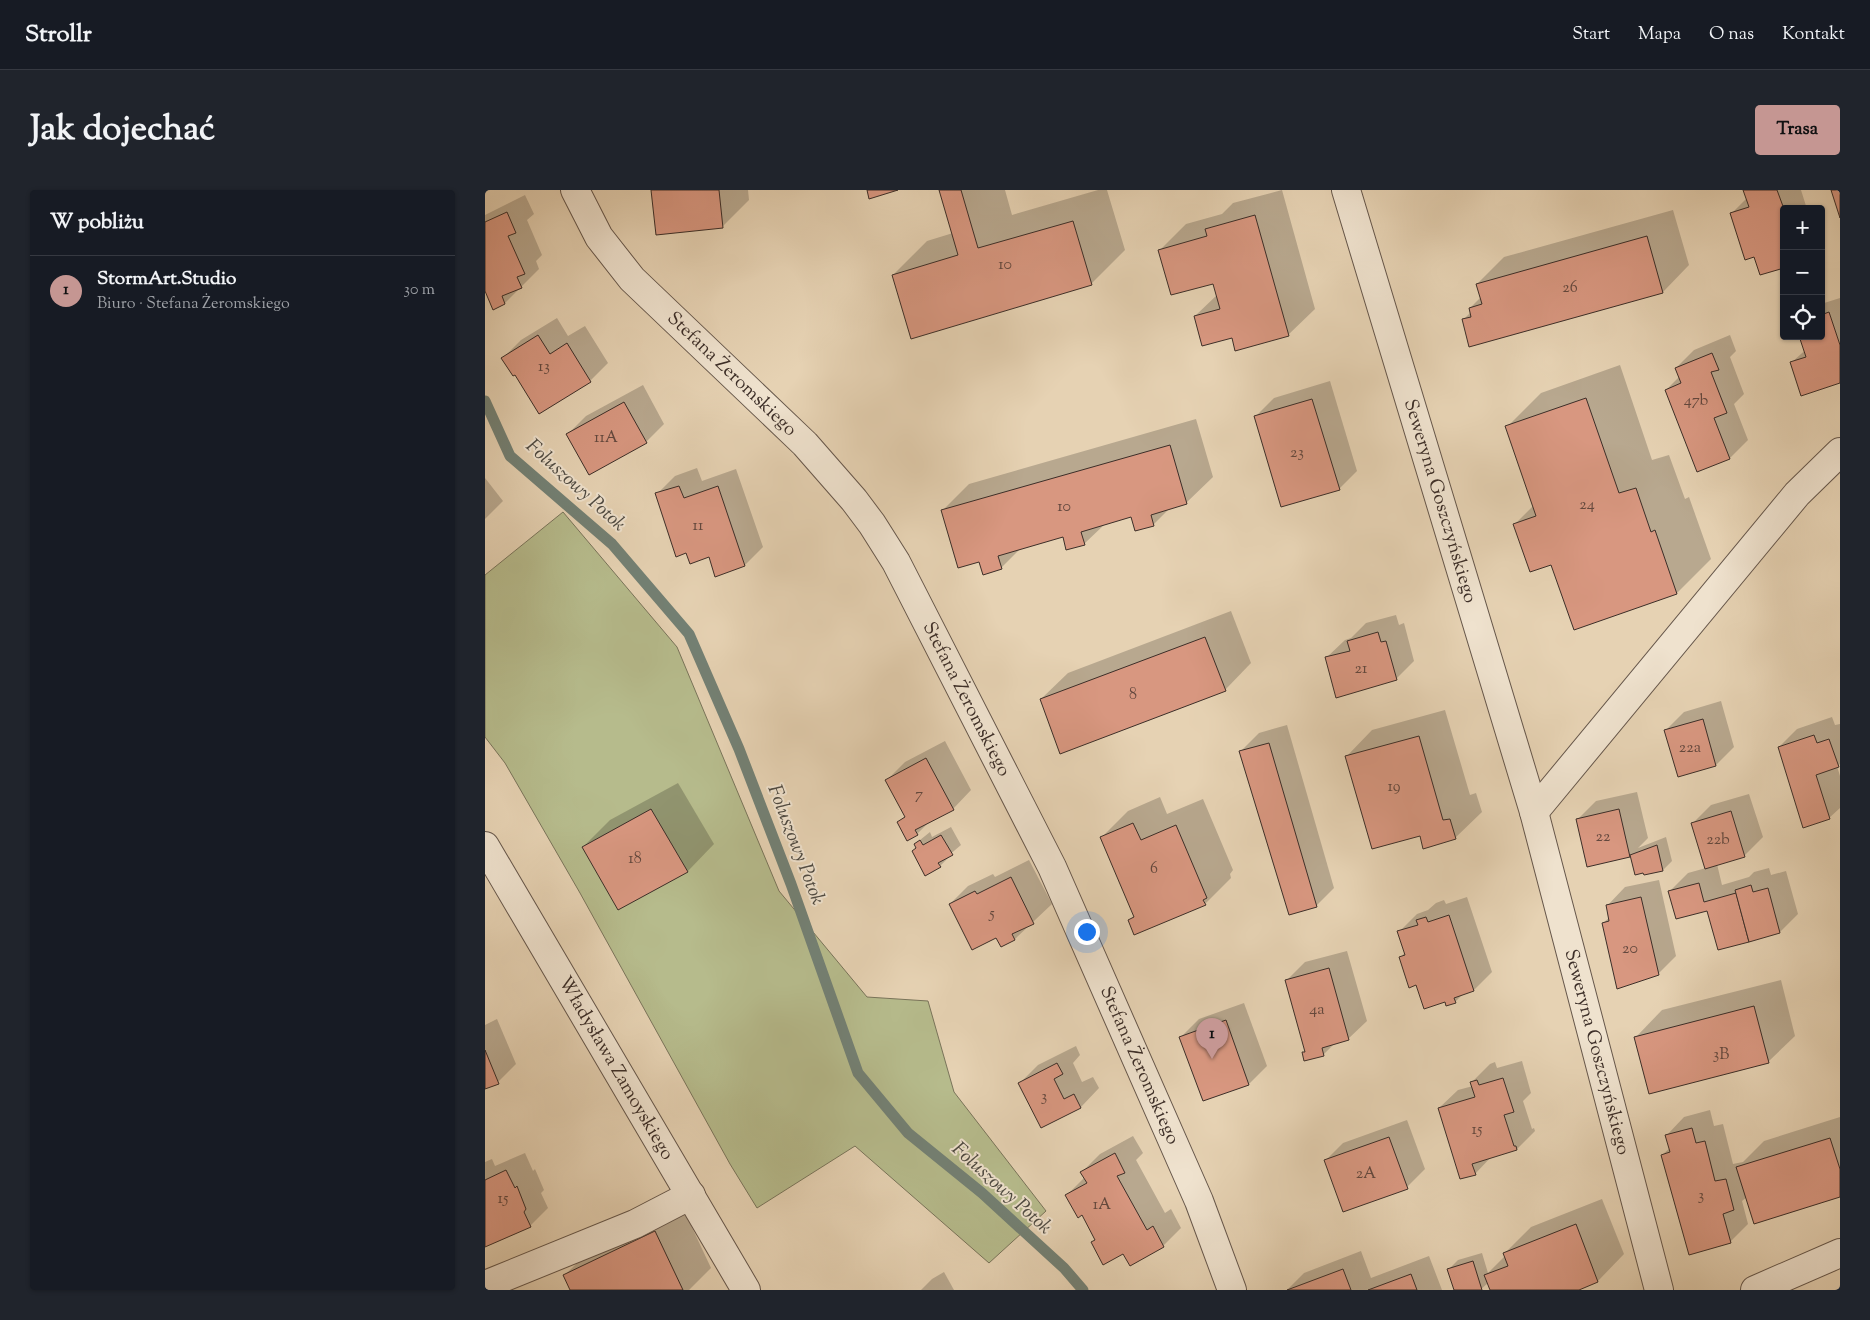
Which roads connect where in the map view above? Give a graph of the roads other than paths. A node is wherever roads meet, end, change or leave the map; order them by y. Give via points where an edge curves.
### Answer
1 (575, 190) edge
2 (1346, 190) edge
3 (1840, 452) edge
4 (1534, 812) junction
5 (485, 846) edge
6 (691, 1195) junction
7 (1840, 1253) edge
8 (485, 1285) edge
9 (746, 1290) edge
10 (1232, 1290) edge
11 (1659, 1290) edge
12 (1755, 1290) edge

1 - 10 street, Stefana Żeromskiego via 599,237 632,279 805,444 854,500 896,562 1052,867 1199,1201
2 - 4 street, Seweryna Goszczyńskiego
3 - 4 street via 1797,494
4 - 11 street, Seweryna Goszczyńskiego
5 - 6 street, Władysława Zamoyskiego
6 - 8 street via 635,1224
6 - 9 street, Władysława Zamoyskiego
7 - 12 street

